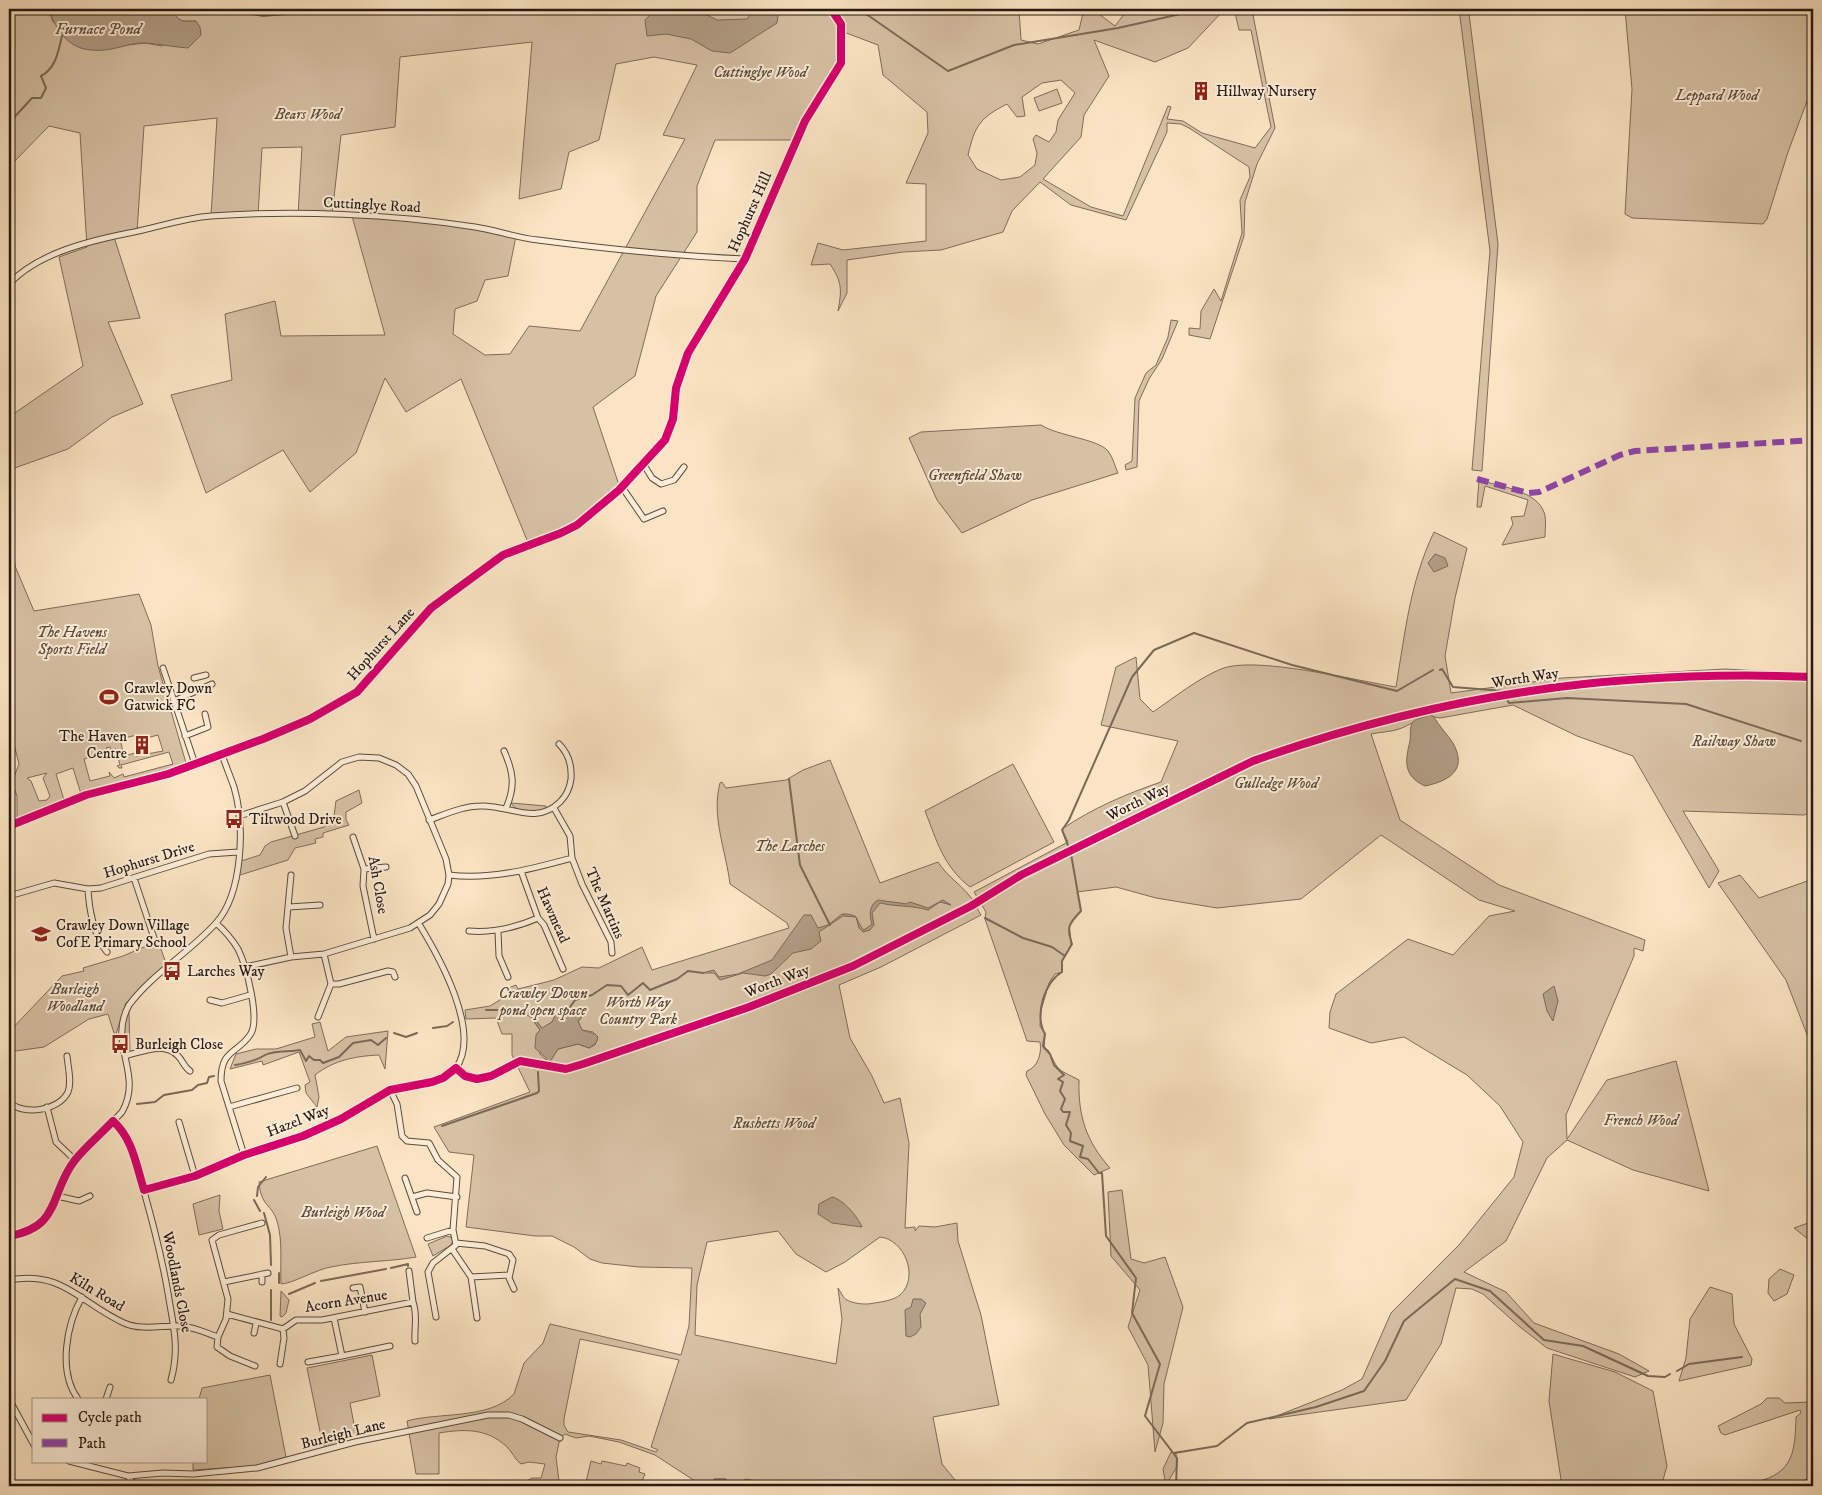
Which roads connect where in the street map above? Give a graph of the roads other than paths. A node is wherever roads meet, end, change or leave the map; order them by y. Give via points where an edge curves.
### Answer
1 (831, 9) edge
2 (745, 259) junction
3 (9, 284) edge
4 (671, 427) joint
5 (644, 465) junction
6 (684, 467) dead end
7 (622, 487) junction
8 (664, 511) dead end
9 (163, 668) dead end
10 (206, 675) dead end
11 (212, 684) dead end
12 (203, 687) junction
13 (174, 701) junction
14 (205, 714) dead end
15 (185, 736) junction
16 (559, 744) dead end
17 (504, 750) dead end
18 (222, 755) junction
19 (196, 764) junction
20 (283, 802) junction
21 (506, 808) junction
22 (554, 808) junction
23 (239, 816) junction
24 (429, 820) junction
25 (9, 826) edge
26 (295, 836) dead end
27 (353, 837) dead end
28 (238, 852) junction
29 (572, 858) junction
30 (386, 867) dead end
31 (364, 869) junction
32 (521, 871) junction
33 (292, 875) dead end
34 (449, 875) junction
35 (134, 878) junction
36 (88, 889) junction
37 (9, 896) edge
38 (320, 905) dead end
39 (289, 907) junction
40 (538, 918) junction
41 (216, 923) junction
42 (418, 924) junction
43 (469, 930) dead end
44 (498, 931) junction
45 (154, 938) dead end
46 (374, 939) junction
47 (107, 952) dead end
48 (612, 953) dead end
49 (324, 954) junction
50 (290, 957) junction
51 (245, 967) junction
52 (563, 969) dead end
53 (394, 977) dead end
54 (508, 977) dead end
55 (331, 984) junction
56 (250, 995) junction
57 (210, 1000) dead end
58 (318, 1017) dead end
59 (67, 1056) dead end
60 (125, 1056) junction
61 (510, 1065) dead end
62 (456, 1068) junction
63 (190, 1071) dead end
64 (297, 1088) dead end
65 (390, 1090) junction
66 (9, 1102) edge
67 (47, 1107) junction
68 (229, 1107) junction
69 (113, 1121) junction
70 (179, 1122) dead end
71 (244, 1155) junction
72 (75, 1160) junction
73 (194, 1176) junction
74 (405, 1178) dead end
75 (144, 1190) junction
76 (57, 1196) junction
77 (90, 1196) dead end
78 (412, 1197) junction
79 (457, 1197) junction
80 (417, 1212) dead end
81 (262, 1223) dead end
82 (250, 1227) junction
83 (453, 1230) junction
84 (252, 1234) dead end
85 (9, 1236) edge
86 (427, 1238) dead end
87 (456, 1243) junction
88 (452, 1249) junction
89 (409, 1272) dead end
90 (508, 1275) junction
91 (471, 1277) junction
92 (9, 1280) edge
93 (224, 1282) junction
94 (262, 1282) dead end
95 (367, 1286) dead end
96 (360, 1287) junction
97 (353, 1288) dead end
98 (514, 1289) dead end
99 (82, 1298) junction
100 (413, 1302) junction
101 (365, 1312) junction
102 (227, 1314) junction
103 (436, 1317) dead end
104 (334, 1318) junction
105 (477, 1318) dead end
106 (256, 1324) junction
107 (174, 1326) junction
108 (283, 1330) junction
109 (254, 1333) dead end
110 (218, 1337) junction
111 (414, 1341) dead end
112 (390, 1346) dead end
113 (342, 1356) junction
114 (308, 1362) dead end
115 (251, 1363) dead end
116 (280, 1364) dead end
117 (171, 1380) dead end
118 (111, 1388) dead end
119 (78, 1398) edge
120 (106, 1398) edge
121 (9, 1399) edge
122 (560, 1438) dead end
123 (32, 1441) edge
124 (72, 1462) edge
125 (128, 1476) junction
126 (135, 1486) edge

1 - 2 street, Hophurst Hill via 841,24 841,63 805,121
2 - 3 street, Cuttinglye Road via 652,254 536,240 477,227 405,218 211,216 114,236 58,253
2 - 4 street, Hophurst Hill via 688,353 676,388
4 - 5 street, Hophurst Lane via 666,440
5 - 6 street via 652,478 661,484 674,480
5 - 7 street, Hophurst Lane
7 - 8 street via 644,519
7 - 18 street, Hophurst Lane via 577,525 504,555 431,608 357,692 310,719
9 - 13 street
10 - 12 street via 197,677
11 - 12 street
12 - 13 street
13 - 15 street
14 - 15 street via 208,727
15 - 19 street
16 - 22 street via 566,750 570,761 570,786
17 - 21 street via 512,769
18 - 19 street, Hophurst Lane
18 - 23 street via 234,788
19 - 25 street, Hophurst Lane via 82,797
20 - 23 street
20 - 24 street via 305,791 342,762 359,756 379,758 408,774
20 - 26 street
21 - 22 street via 532,815
21 - 24 street via 467,807
22 - 29 street, The Martins via 570,836
23 - 28 street
24 - 34 street via 446,859
27 - 31 street, Ash Close
28 - 35 street, Hophurst Drive via 209,854
28 - 41 street via 234,889 227,908
29 - 32 street
29 - 48 street, The Martins via 611,942
30 - 31 street
31 - 46 street, Ash Close via 363,886
32 - 34 street via 490,876
32 - 40 street, Hawmead
33 - 39 street
34 - 42 street via 439,904
35 - 36 street, Hophurst Drive
35 - 45 street
36 - 37 street, Hophurst Drive via 54,883
36 - 47 street via 91,914
38 - 39 street
39 - 50 street via 286,928
40 - 44 street
40 - 52 street, Hawmead
41 - 51 street via 230,936
41 - 60 street via 166,967 124,1012 120,1035
42 - 46 street via 400,933
42 - 62 street via 438,955 460,1011 463,1045
43 - 44 street
44 - 54 street via 499,956
46 - 49 street
49 - 50 street
49 - 55 street
50 - 51 street
51 - 56 street
53 - 55 street via 388,970
55 - 58 street
56 - 57 street via 222,1003
56 - 68 street via 254,1017 251,1035 226,1057 222,1068 221,1081
59 - 67 street via 70,1081 67,1094
60 - 63 street via 164,1048 174,1052
60 - 69 street via 130,1073 129,1098
61 - 62 street via 491,1076 477,1078 465,1076
62 - 65 street, Hazel Way via 444,1078 432,1082
64 - 68 street
65 - 71 street, Hazel Way via 347,1116 310,1133
65 - 79 street via 397,1104 400,1131 407,1141 430,1144 440,1162 457,1175
66 - 67 street via 25,1110
67 - 72 street via 56,1142
68 - 71 street
69 - 72 street
69 - 75 street, Woodlands Close via 130,1141
70 - 73 street
71 - 73 street, Hazel Way
72 - 76 street
73 - 75 street, Hazel Way
74 - 78 street
75 - 107 street, Woodlands Close via 164,1263
76 - 77 street via 79,1201
76 - 85 street via 51,1212 40,1225 25,1233
78 - 79 street via 426,1193
78 - 80 street
79 - 83 street
81 - 82 street
82 - 84 street
82 - 93 street via 212,1240
83 - 86 street
83 - 87 street
87 - 88 street
87 - 90 street via 506,1252 513,1259
88 - 91 street
88 - 103 street via 428,1270
89 - 100 street
90 - 91 street
90 - 98 street
91 - 105 street
92 - 99 street, Kiln Road via 46,1279 65,1286
93 - 94 street via 265,1274
93 - 102 street
95 - 96 street
96 - 97 street
96 - 101 street
99 - 107 street, Kiln Road via 125,1323 140,1327
99 - 119 street via 76,1309 67,1354 67,1376
100 - 101 street, Acorn Avenue
100 - 111 street via 417,1321
101 - 104 street, Acorn Avenue
102 - 106 street
102 - 110 street
104 - 108 street, Acorn Avenue via 296,1320
104 - 113 street
106 - 108 street
106 - 109 street
107 - 110 street, Kiln Road
107 - 117 street, Woodlands Close via 176,1354
108 - 116 street
110 - 115 street via 217,1347 222,1352
112 - 113 street
113 - 114 street
118 - 120 street
121 - 123 street
122 - 125 street, Burleigh Lane via 522,1419 488,1415 355,1442 257,1468
124 - 125 street, Burleigh Lane
125 - 126 street

